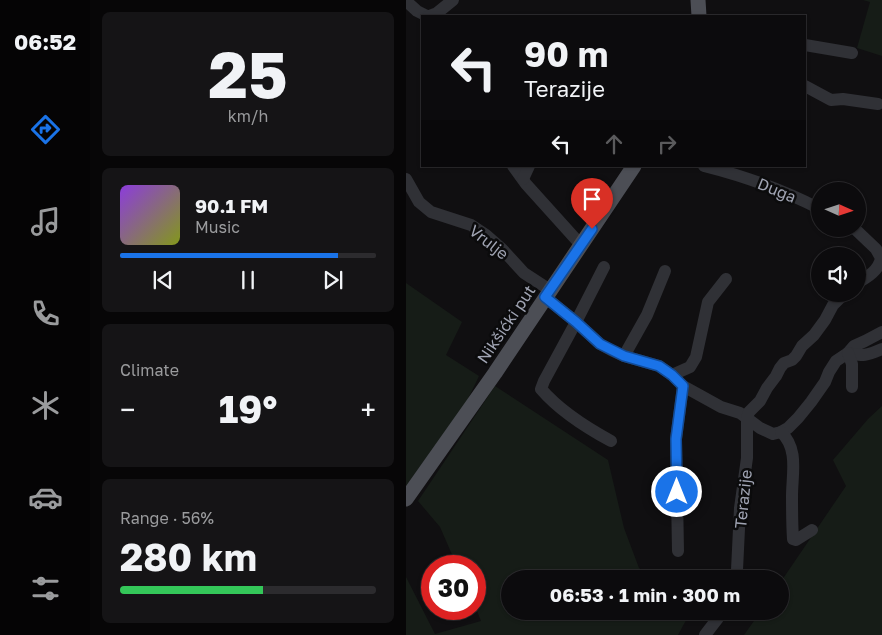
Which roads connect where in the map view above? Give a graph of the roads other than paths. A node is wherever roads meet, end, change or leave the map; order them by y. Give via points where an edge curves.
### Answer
1 (453, 0) edge
2 (698, 0) edge
3 (406, 1) edge
4 (426, 15) edge
5 (431, 15) edge
6 (699, 15) edge
7 (806, 45) edge
8 (852, 53) dead end
9 (806, 87) edge
10 (878, 104) dead end
11 (514, 167) edge
12 (529, 167) edge
13 (633, 167) edge
14 (707, 167) edge
15 (406, 179) edge
16 (523, 179) junction
17 (811, 205) edge
18 (864, 238) edge
19 (581, 244) junction
20 (604, 266) dead end
21 (664, 271) dead end
22 (866, 277) edge
23 (726, 279) dead end
24 (547, 293) junction
25 (836, 302) edge
26 (576, 322) junction
27 (882, 332) edge
28 (882, 349) edge
29 (848, 353) junction
30 (624, 356) junction
31 (672, 375) junction
32 (683, 386) junction
33 (852, 387) dead end
34 (747, 418) junction
35 (781, 432) junction
36 (611, 441) dead end
37 (406, 499) edge
38 (812, 530) dead end
39 (678, 552) dead end
40 (736, 570) edge
41 (716, 620) edge
42 (705, 635) edge

1 - 5 street
2 - 6 main road
3 - 4 street
7 - 8 street
9 - 10 street via 831,100
11 - 16 street
12 - 16 street
13 - 19 main road, Nikšićki put
14 - 17 street, Duga via 756,182
15 - 24 street, Vrulje via 419,202 431,212 471,225 486,235
16 - 19 street
18 - 22 street via 881,258 880,265
19 - 24 main road, Nikšićki put
20 - 26 street
21 - 30 street via 647,315
23 - 31 street via 708,302 696,356 690,367
24 - 26 street
24 - 37 main road, Nikšićki put
25 - 34 street via 814,335 792,360 780,368
26 - 30 street via 600,344
26 - 36 street via 541,389 578,421
27 - 29 street via 854,346
28 - 29 street via 866,355
29 - 33 street via 852,364
29 - 35 street via 836,361 811,402
30 - 31 street via 659,366
31 - 32 street
32 - 34 street via 721,408
32 - 39 street via 676,439
34 - 35 street via 773,434
34 - 40 street, Terazije via 747,458
35 - 38 street via 792,450 793,539
41 - 42 street

